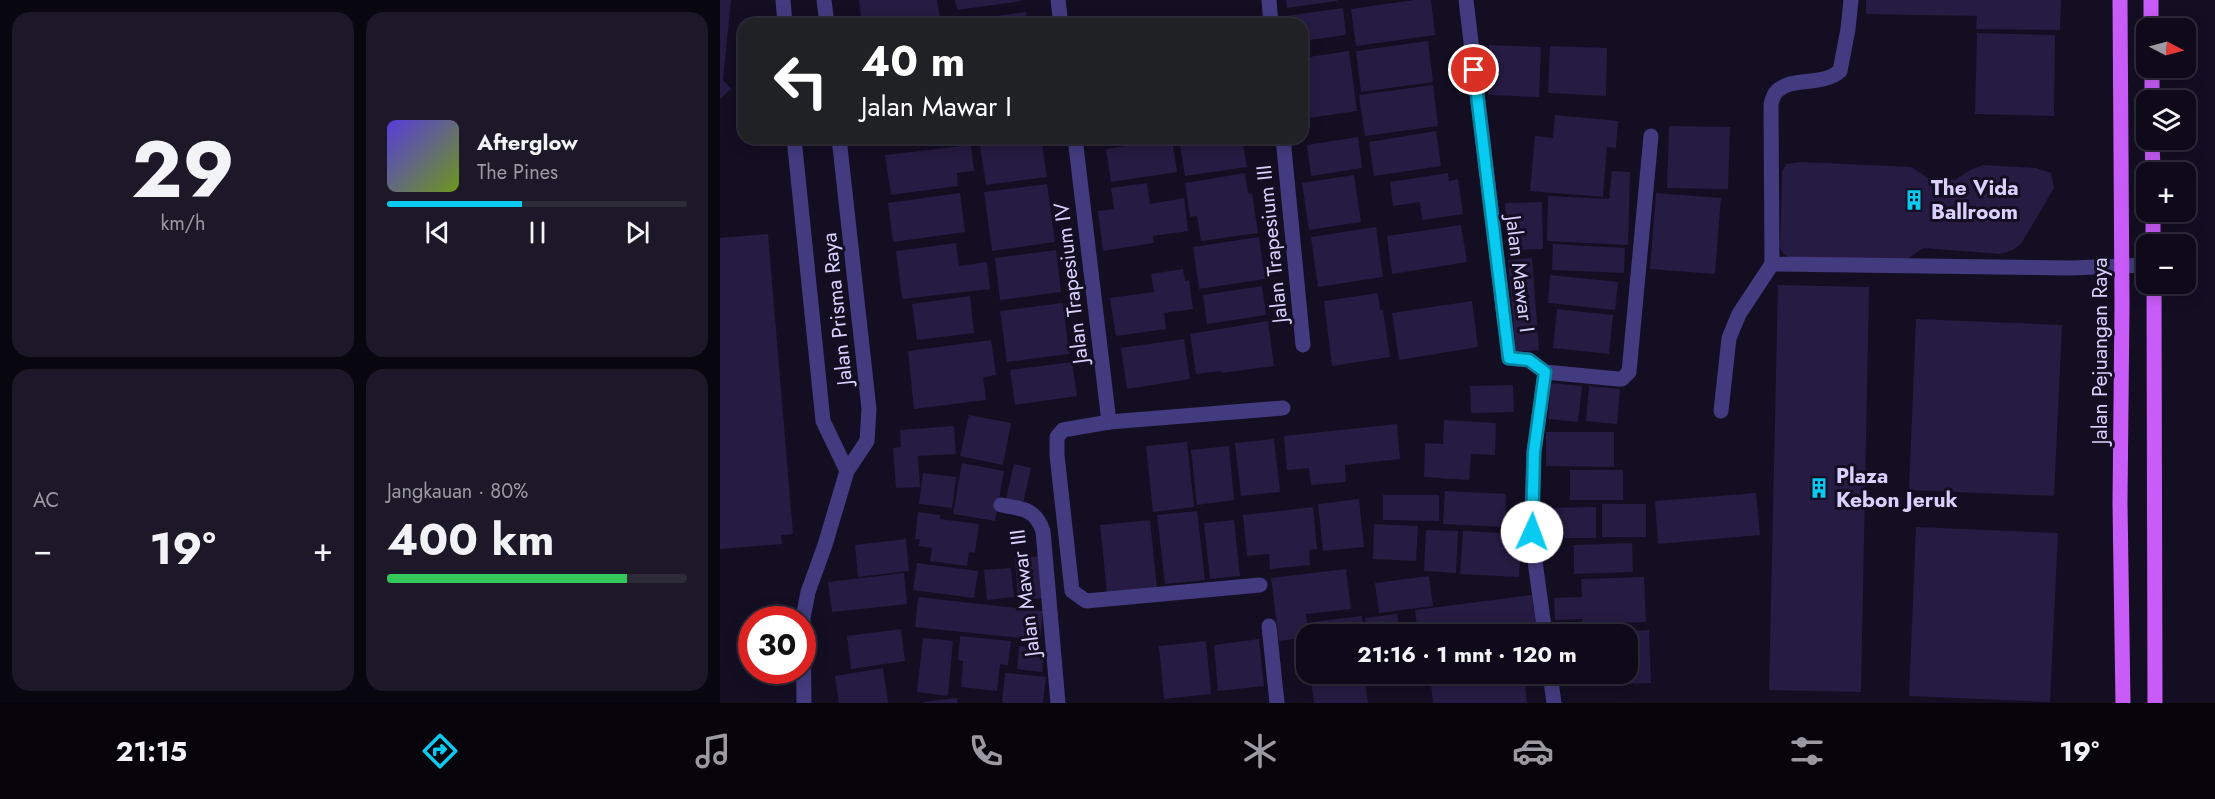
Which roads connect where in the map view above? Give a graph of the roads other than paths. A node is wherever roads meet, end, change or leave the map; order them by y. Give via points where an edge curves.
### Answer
1 (783, 0) edge
2 (824, 0) edge
3 (1058, 0) edge
4 (1269, 0) edge
5 (1466, 0) edge
6 (1851, 0) edge
7 (2120, 0) edge
8 (2151, 0) edge
9 (784, 18) edge
10 (826, 18) edge
11 (1060, 18) edge
12 (1270, 18) edge
13 (2151, 18) edge
14 (1651, 136) dead end
15 (795, 144) edge
16 (841, 144) edge
17 (1076, 144) edge
18 (1283, 144) edge
19 (1772, 264) junction
20 (2136, 265) edge
21 (2121, 266) junction
22 (2154, 294) edge
23 (1303, 345) dead end
24 (1545, 372) junction
25 (1283, 408) dead end
26 (1721, 411) dead end
27 (1109, 422) junction
28 (847, 471) junction
29 (1001, 505) dead end
30 (1260, 585) dead end
31 (1544, 624) edge
32 (1269, 626) dead end
33 (1552, 684) edge
34 (804, 703) edge
35 (1058, 703) edge
36 (1277, 703) edge
37 (1554, 703) edge
38 (2123, 703) edge
39 (2155, 703) edge

1 - 9 street
2 - 10 street
3 - 11 street
4 - 12 street
5 - 24 street, Jalan Mawar I via 1509,358 1529,360
6 - 19 street via 1840,71 1828,79 1787,85 1776,92 1771,104
7 - 21 main road, Jalan Pejuangan Raya
8 - 13 main road
14 - 24 street via 1629,372 1618,379
15 - 28 street, Jalan Prisma Raya via 823,421
16 - 28 street, Jalan Prisma Raya via 869,409 867,441
17 - 27 street, Jalan Trapesium IV
18 - 23 street, Jalan Trapesium III
19 - 21 street
19 - 26 street via 1739,314 1730,338
20 - 21 street
21 - 38 main road, Jalan Pejuangan Raya
22 - 39 main road
24 - 31 street via 1534,452 1532,532
25 - 27 street
27 - 30 street via 1063,430 1057,437 1072,591 1086,601
28 - 34 street, Jalan Prisma Raya via 803,618
29 - 35 street, Jalan Mawar III via 1027,510 1039,519 1043,531
32 - 36 street
33 - 37 street

